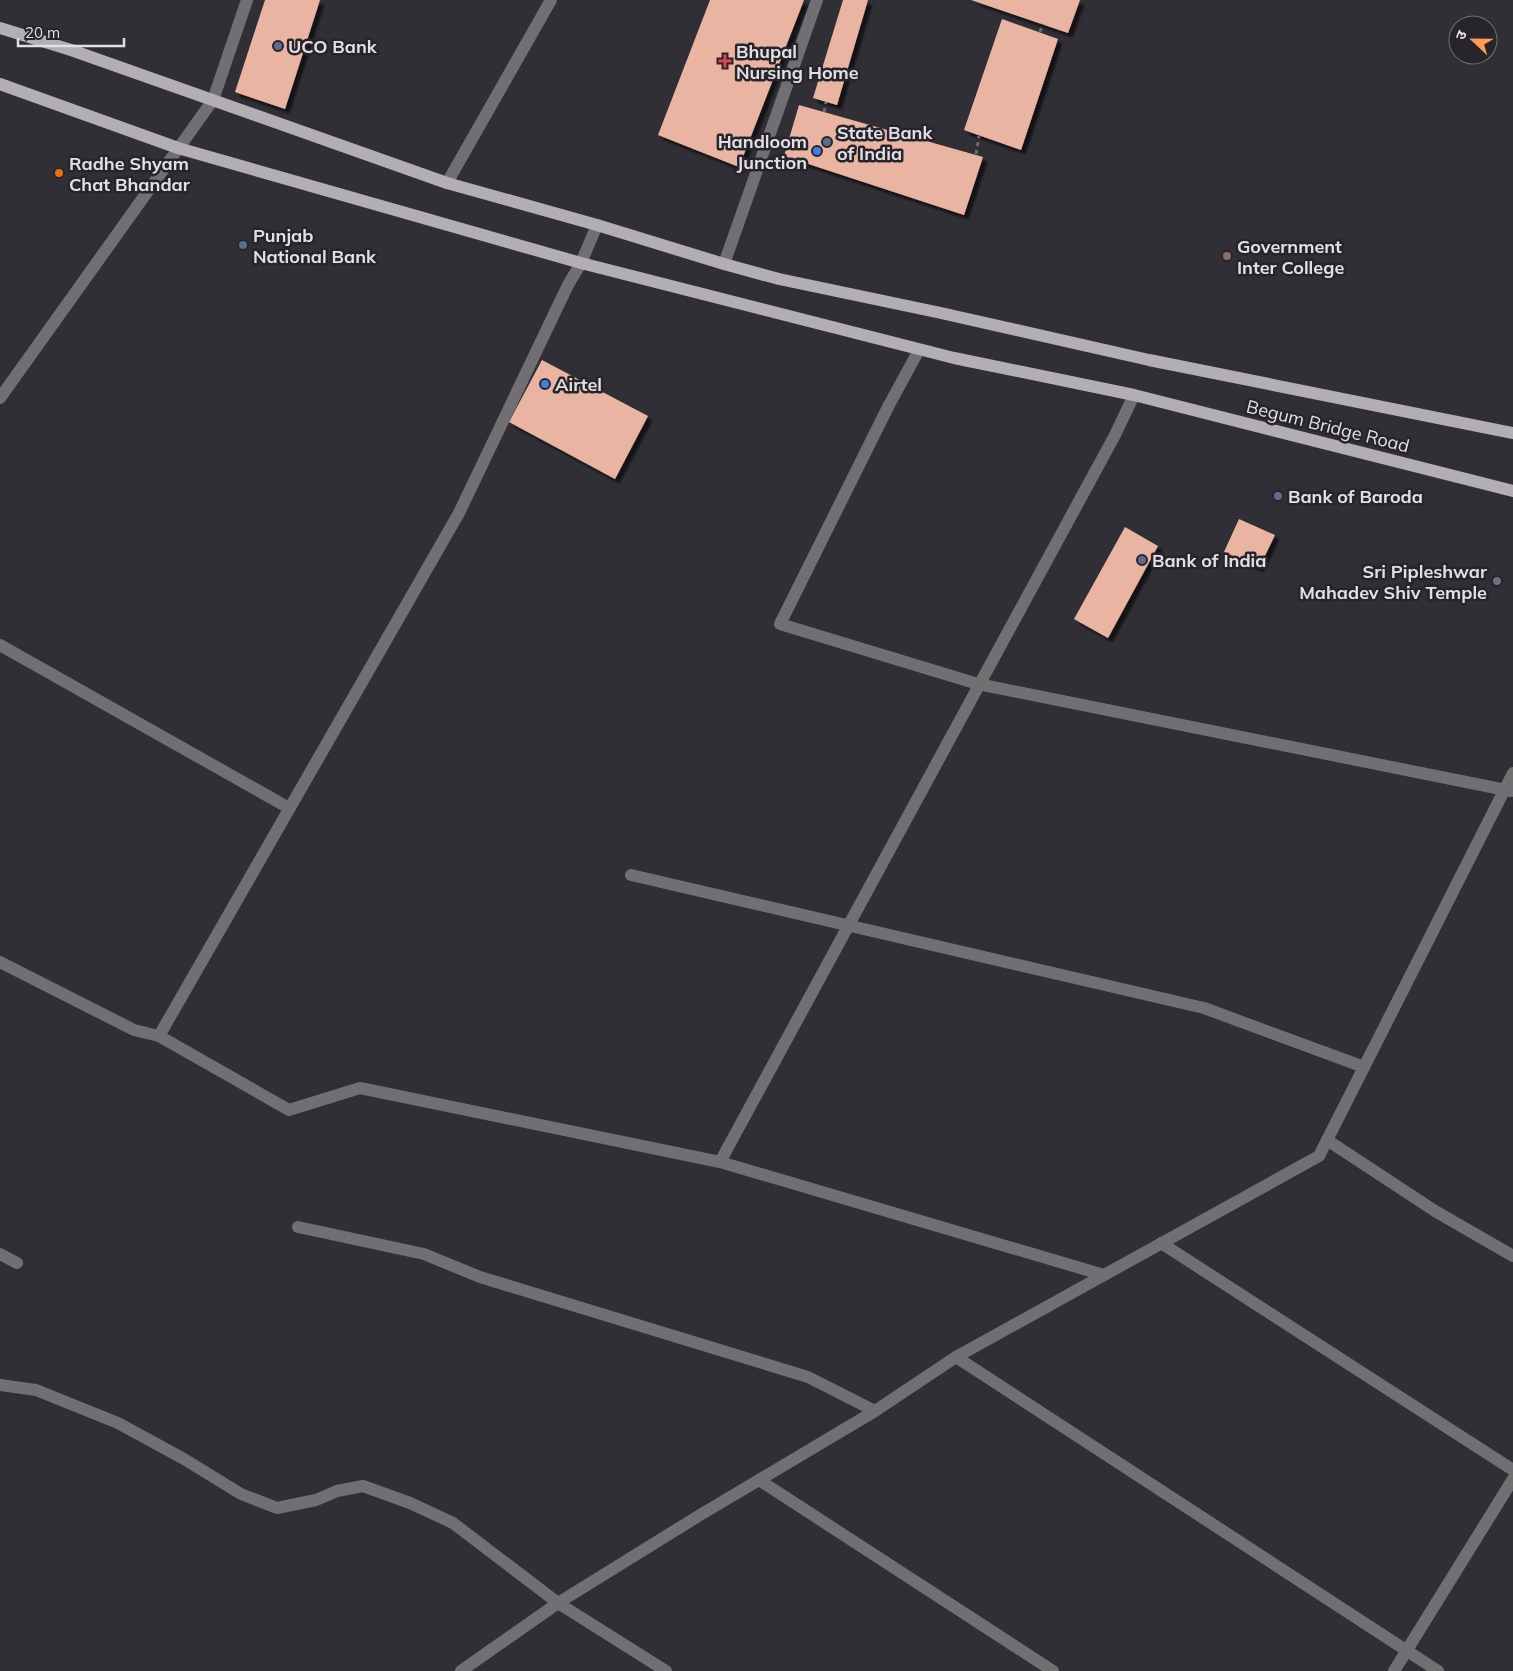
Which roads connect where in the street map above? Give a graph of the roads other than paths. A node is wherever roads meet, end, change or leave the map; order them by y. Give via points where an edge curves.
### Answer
1 (248, 0) edge
2 (551, 0) edge
3 (817, 0) edge
4 (0, 28) edge
5 (0, 84) edge
6 (213, 100) junction
7 (178, 148) junction
8 (447, 183) junction
9 (597, 225) junction
10 (581, 263) junction
11 (724, 264) junction
12 (919, 350) junction
13 (1134, 396) junction
14 (0, 398) edge
15 (1513, 433) edge
16 (1513, 491) edge
17 (0, 645) edge
18 (978, 684) junction
19 (1513, 773) edge
20 (1508, 791) edge
21 (289, 808) junction
22 (631, 875) dead end
23 (849, 924) junction
24 (0, 962) edge
25 (159, 1036) junction
26 (1364, 1067) junction
27 (1327, 1140) junction
28 (720, 1162) junction
29 (298, 1228) dead end
30 (1161, 1243) junction
31 (0, 1254) edge
32 (1513, 1256) edge
33 (17, 1263) dead end
34 (1104, 1275) junction
35 (956, 1357) junction
36 (0, 1385) edge
37 (874, 1411) junction
38 (1513, 1470) edge
39 (1513, 1479) edge
40 (759, 1480) junction
41 (558, 1602) junction
42 (1408, 1651) junction
43 (461, 1671) edge
44 (666, 1671) edge
45 (1053, 1671) edge
46 (1394, 1671) edge
47 (1438, 1671) edge

1 - 6 street
2 - 8 street
3 - 11 street
4 - 6 main road
5 - 7 main road, Begum Bridge Road
6 - 7 street
6 - 8 main road
7 - 10 main road, Begum Bridge Road
7 - 14 street
8 - 9 main road
9 - 10 street
9 - 11 main road
10 - 12 main road, Begum Bridge Road
10 - 21 street via 459,513
11 - 15 main road via 779,279 1149,360
12 - 13 main road, Begum Bridge Road
12 - 18 street via 780,624
13 - 16 main road, Begum Bridge Road
13 - 18 street
17 - 21 street
18 - 20 street
18 - 23 street
19 - 20 street
20 - 26 street
21 - 25 street
22 - 23 street
23 - 26 street via 1204,1008
23 - 28 street
24 - 25 street via 134,1030
25 - 28 street via 289,1110 360,1088
26 - 27 street
27 - 30 street via 1319,1156
27 - 32 street via 1434,1211
28 - 34 street
29 - 37 street via 424,1254 480,1277 808,1377
30 - 34 street
30 - 38 street
31 - 33 street
34 - 35 street
35 - 37 street
35 - 42 street
36 - 41 street via 36,1390 118,1423 241,1494 277,1508 363,1486 410,1502 453,1522
37 - 40 street
39 - 42 street
40 - 41 street
40 - 45 street
41 - 43 street
41 - 44 street
42 - 46 street
42 - 47 street

